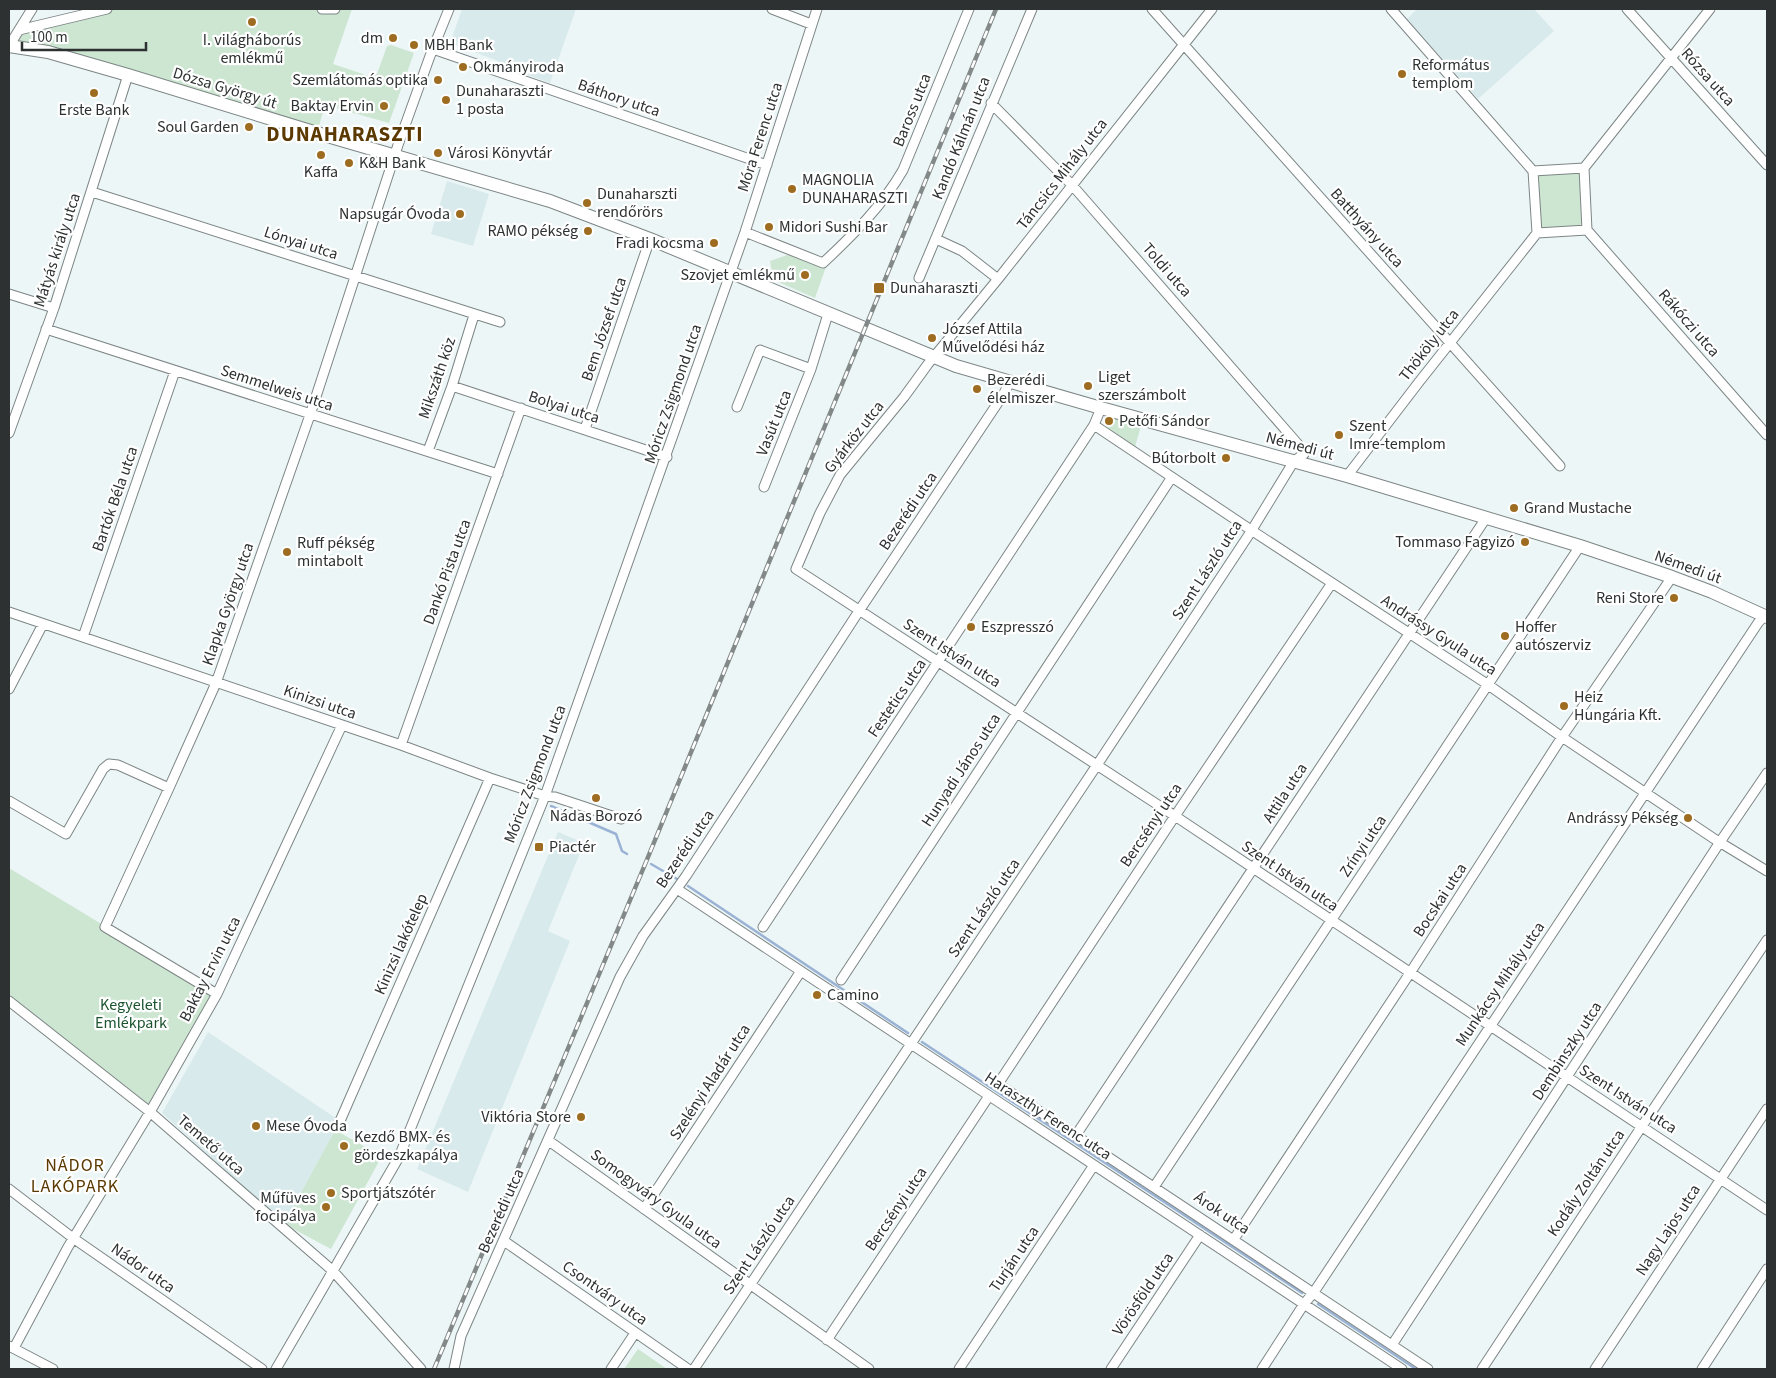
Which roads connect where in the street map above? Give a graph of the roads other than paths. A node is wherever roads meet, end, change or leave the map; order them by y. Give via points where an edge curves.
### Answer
1 (32, 9) edge
2 (108, 9) edge
3 (322, 9) edge
4 (335, 9) edge
5 (449, 9) edge
6 (772, 9) edge
7 (817, 9) edge
8 (969, 9) edge
9 (1032, 9) edge
10 (1152, 9) edge
11 (1212, 9) edge
12 (1391, 9) edge
13 (1627, 9) edge
14 (1710, 9) edge
15 (811, 24) junction
16 (19, 30) junction
17 (1184, 44) junction
18 (9, 46) edge
19 (433, 48) junction
20 (1671, 58) junction
21 (128, 75) junction
22 (991, 103) junction
23 (394, 156) junction
24 (1767, 164) edge
25 (767, 165) junction
26 (1584, 168) junction
27 (1533, 171) junction
28 (1072, 185) junction
29 (92, 192) junction
30 (1587, 230) junction
31 (746, 232) junction
32 (1537, 233) junction
33 (650, 239) junction
34 (936, 239) junction
35 (731, 273) junction
36 (356, 276) junction
37 (919, 278) dead end
38 (998, 279) junction
39 (9, 294) edge
40 (54, 308) junction
41 (828, 314) junction
42 (474, 315) junction
43 (500, 322) dead end
44 (852, 323) joint
45 (46, 329) junction
46 (1450, 343) junction
47 (934, 358) junction
48 (811, 369) junction
49 (175, 371) junction
50 (1010, 382) junction
51 (452, 386) junction
52 (737, 407) dead end
53 (521, 408) junction
54 (1101, 408) junction
55 (310, 415) junction
56 (1094, 424) junction
57 (585, 429) junction
58 (9, 433) edge
59 (1767, 435) edge
60 (428, 451) junction
61 (667, 457) junction
62 (1294, 461) junction
63 (1560, 466) dead end
64 (498, 474) junction
65 (1347, 476) junction
66 (1172, 477) junction
67 (764, 487) dead end
68 (1486, 518) junction
69 (1251, 530) junction
70 (1580, 546) junction
71 (796, 569) joint
72 (1672, 577) junction
73 (1332, 583) junction
74 (859, 611) junction
75 (9, 612) edge
76 (1766, 616) edge
77 (43, 624) junction
78 (1409, 633) junction
79 (83, 637) junction
80 (938, 662) junction
81 (216, 682) junction
82 (1488, 684) junction
83 (9, 689) edge
84 (1016, 713) junction
85 (342, 725) junction
86 (1562, 737) junction
87 (401, 745) junction
88 (1098, 766) junction
89 (1767, 773) edge
90 (490, 778) junction
91 (170, 788) junction
92 (1644, 792) junction
93 (545, 796) junction
94 (9, 800) edge
95 (1175, 816) junction
96 (621, 819) dead end
97 (1720, 842) junction
98 (1253, 869) junction
99 (1767, 871) edge
100 (677, 889) junction
101 (1331, 921) junction
102 (763, 927) dead end
103 (1767, 940) edge
104 (801, 971) junction
105 (1410, 974) junction
106 (841, 980) dead end
107 (217, 994) junction
108 (9, 1001) edge
109 (1490, 1026) junction
110 (911, 1044) junction
111 (1568, 1077) junction
112 (998, 1084) joint
113 (989, 1096) junction
114 (1767, 1109) edge
115 (150, 1112) junction
116 (340, 1121) dead end
117 (1642, 1126) junction
118 (1076, 1136) junction
119 (549, 1141) junction
120 (1094, 1165) junction
121 (1720, 1178) junction
122 (1154, 1187) junction
123 (9, 1189) edge
124 (644, 1209) junction
125 (1767, 1210) edge
126 (1200, 1235) junction
127 (73, 1238) junction
128 (1234, 1239) junction
129 (504, 1241) junction
130 (1767, 1269) edge
131 (333, 1271) junction
132 (751, 1285) junction
133 (1314, 1292) junction
134 (1304, 1304) junction
135 (635, 1333) junction
136 (827, 1340) junction
137 (1392, 1345) junction
138 (12, 1347) edge
139 (53, 1369) edge
140 (262, 1369) edge
141 (276, 1369) edge
142 (421, 1369) edge
143 (454, 1369) edge
144 (611, 1369) edge
145 (688, 1369) edge
146 (694, 1369) edge
147 (869, 1369) edge
148 (959, 1369) edge
149 (1111, 1369) edge
150 (1262, 1369) edge
151 (1402, 1369) edge
152 (1428, 1369) edge
153 (1482, 1369) edge
154 (1595, 1369) edge
155 (1702, 1369) edge

1 - 16 street
2 - 16 street
3 - 4 street
5 - 19 street, Klapka György utca
6 - 15 street
7 - 15 street, Móra Ferenc utca
8 - 31 street, Baross utca via 904,170 891,191 836,251 823,263
9 - 22 street, Kandó Kálmán utca
10 - 17 street, Batthyány utca
11 - 17 street, Táncsics Mihály utca
12 - 27 street
13 - 20 street, Rózsa utca
14 - 20 street
15 - 25 street, Móra Ferenc utca
16 - 18 street
17 - 28 street, Táncsics Mihály utca
17 - 46 street, Batthyány utca
18 - 21 main road, Dózsa György út via 48,52
19 - 23 street, Klapka György utca
19 - 25 street, Báthory utca
20 - 24 street, Rózsa utca
20 - 26 street
21 - 23 main road, Dózsa György út
21 - 29 street, Mátyás király utca
22 - 28 street, Toldi utca
22 - 34 street, Kandó Kálmán utca
23 - 33 main road, Dózsa György út via 550,202
23 - 36 street, Klapka György utca
25 - 31 street, Móra Ferenc utca
26 - 27 street
26 - 30 street
27 - 32 street
28 - 38 street, Táncsics Mihály utca
28 - 62 street, Toldi utca via 1304,451
29 - 36 street, Lónyai utca
29 - 40 street, Mátyás király utca
30 - 32 street
30 - 59 street, Rákóczi utca
31 - 35 street, Móra Ferenc utca
32 - 46 street, Thököly utca
33 - 35 main road, Dózsa György út
33 - 57 street, Bem József utca
34 - 37 street, Kandó Kálmán utca
34 - 38 street via 962,251
35 - 41 main road, Dózsa György út
35 - 61 street, Móricz Zsigmond utca
36 - 42 street, Lónyai utca
36 - 55 street, Klapka György utca
38 - 47 street, Táncsics Mihály utca
39 - 40 street
40 - 45 street, Mátyás király utca
41 - 44 main road, Dózsa György út
41 - 48 street, Vasút utca
42 - 43 street, Lónyai utca
42 - 51 street, Mikszáth köz
44 - 47 main road, Némedi út
45 - 49 street, Semmelweis utca
45 - 58 street, Mátyás király utca
46 - 63 street, Batthyány utca
46 - 65 street, Thököly utca
47 - 50 main road, Némedi út
47 - 71 street, Gyárköz utca via 840,476
48 - 52 street via 760,350
48 - 67 street, Vasút utca
49 - 55 street, Semmelweis utca
49 - 79 street, Bartók Béla utca
50 - 54 main road, Némedi út
50 - 74 street, Bezerédi utca
51 - 53 street, Bolyai utca
51 - 60 street, Mikszáth köz
53 - 57 street, Bolyai utca
53 - 64 street, Dankó Pista utca
54 - 56 street, Festetics utca
54 - 62 main road, Némedi út
55 - 60 street, Semmelweis utca
55 - 81 street, Klapka György utca
56 - 66 street, Andrássy Gyula utca
56 - 80 street, Festetics utca
57 - 61 street, Bolyai utca
60 - 64 street, Semmelweis utca
61 - 93 street, Móricz Zsigmond utca
62 - 65 main road, Némedi út
62 - 69 street, Szent László utca
64 - 87 street, Dankó Pista utca
65 - 68 main road, Némedi út
66 - 69 street, Andrássy Gyula utca
66 - 84 street, Hunyadi János utca
68 - 70 main road, Némedi út
68 - 78 street, Attila utca
69 - 73 street, Andrássy Gyula utca
69 - 88 street, Szent László utca
70 - 72 main road, Némedi út
70 - 82 street, Zrínyi utca
71 - 74 street, Szent István utca
72 - 76 main road, Némedi út
72 - 86 street, Bocskai utca
73 - 78 street, Andrássy Gyula utca
73 - 95 street, Bercsényi utca
74 - 80 street, Szent István utca
74 - 100 street, Bezerédi utca
75 - 77 street, Kinizsi utca
76 - 92 street, Munkácsy Mihály utca via 1758,623
77 - 79 street, Kinizsi utca
77 - 83 street
78 - 82 street, Andrássy Gyula utca
78 - 98 street, Attila utca
79 - 81 street, Kinizsi utca
80 - 84 street, Szent István utca
80 - 102 street, Festetics utca
81 - 85 street, Kinizsi utca
81 - 91 street, Klapka György utca
82 - 86 street, Andrássy Gyula utca
82 - 101 street, Zrínyi utca
84 - 88 street, Szent István utca
84 - 106 street, Hunyadi János utca
85 - 87 street, Kinizsi utca
85 - 107 street, Baktay Ervin utca
86 - 92 street, Andrássy Gyula utca
86 - 105 street, Bocskai utca
87 - 90 street, Kinizsi utca
88 - 95 street, Szent István utca
88 - 110 street, Szent László utca
89 - 97 street, Dembinszky utca
90 - 93 street, Kinizsi utca
90 - 116 street, Kinizsi lakótelep
91 - 94 street via 109,764 102,770 66,834
91 - 107 street, Klapka György utca via 105,926
92 - 97 street, Andrássy Gyula utca
92 - 109 street, Munkácsy Mihály utca
93 - 96 street, Kinizsi utca
93 - 131 street, Móricz Zsigmond utca via 399,1157
95 - 98 street, Szent István utca
95 - 112 street, Bercsényi utca
97 - 99 street, Andrássy Gyula utca
97 - 111 street, Dembinszky utca
98 - 101 street, Szent István utca
98 - 118 street, Attila utca
100 - 104 street, Haraszthy Ferenc utca
100 - 119 street, Bezerédi utca via 643,936 620,977
101 - 105 street, Szent István utca
101 - 122 street, Zrínyi utca
103 - 117 street, Kodály Zoltán utca
104 - 110 street, Haraszthy Ferenc utca
104 - 124 street, Szelényi Aladár utca
105 - 109 street, Szent István utca
105 - 128 street, Bocskai utca
107 - 115 street, Baktay Ervin utca
108 - 115 street, Temető utca
109 - 111 street, Szent István utca
109 - 133 street, Munkácsy Mihály utca
110 - 113 street, Haraszthy Ferenc utca
110 - 132 street, Szent László utca
111 - 117 street, Szent István utca
111 - 137 street, Dembinszky utca
112 - 118 street, Árok utca
113 - 120 street, Haraszthy Ferenc utca
113 - 136 street, Bercsényi utca
114 - 121 street, Nagy Lajos utca
115 - 127 street, Baktay Ervin utca
115 - 131 street, Temető utca
117 - 121 street, Szent István utca
117 - 153 street, Kodály Zoltán utca
118 - 122 street, Árok utca
119 - 124 street, Somogyváry Gyula utca
119 - 129 street, Bezerédi utca
120 - 126 street, Haraszthy Ferenc utca
120 - 148 street, Turján utca
121 - 125 street, Szent István utca
121 - 154 street, Nagy Lajos utca
122 - 128 street, Árok utca
123 - 127 street, Nádor utca
124 - 132 street, Somogyváry Gyula utca
126 - 134 street, Haraszthy Ferenc utca
126 - 149 street, Vörösföld utca
127 - 138 street, Baktay Ervin utca
127 - 140 street, Nádor utca
128 - 133 street, Árok utca
129 - 135 street, Csontváry utca
129 - 143 street, Bezerédi utca via 462,1336
130 - 155 street
131 - 141 street, Móricz Zsigmond utca
131 - 142 street, Temető utca
132 - 136 street, Somogyváry Gyula utca
132 - 146 street, Szent László utca
133 - 134 street, Munkácsy Mihály utca
133 - 137 street, Árok utca
134 - 150 street, Munkácsy Mihály utca
134 - 151 street, Haraszthy Ferenc utca
135 - 144 street
135 - 145 street, Csontváry utca
136 - 147 street, Somogyváry Gyula utca
137 - 152 street, Árok utca
138 - 139 street

